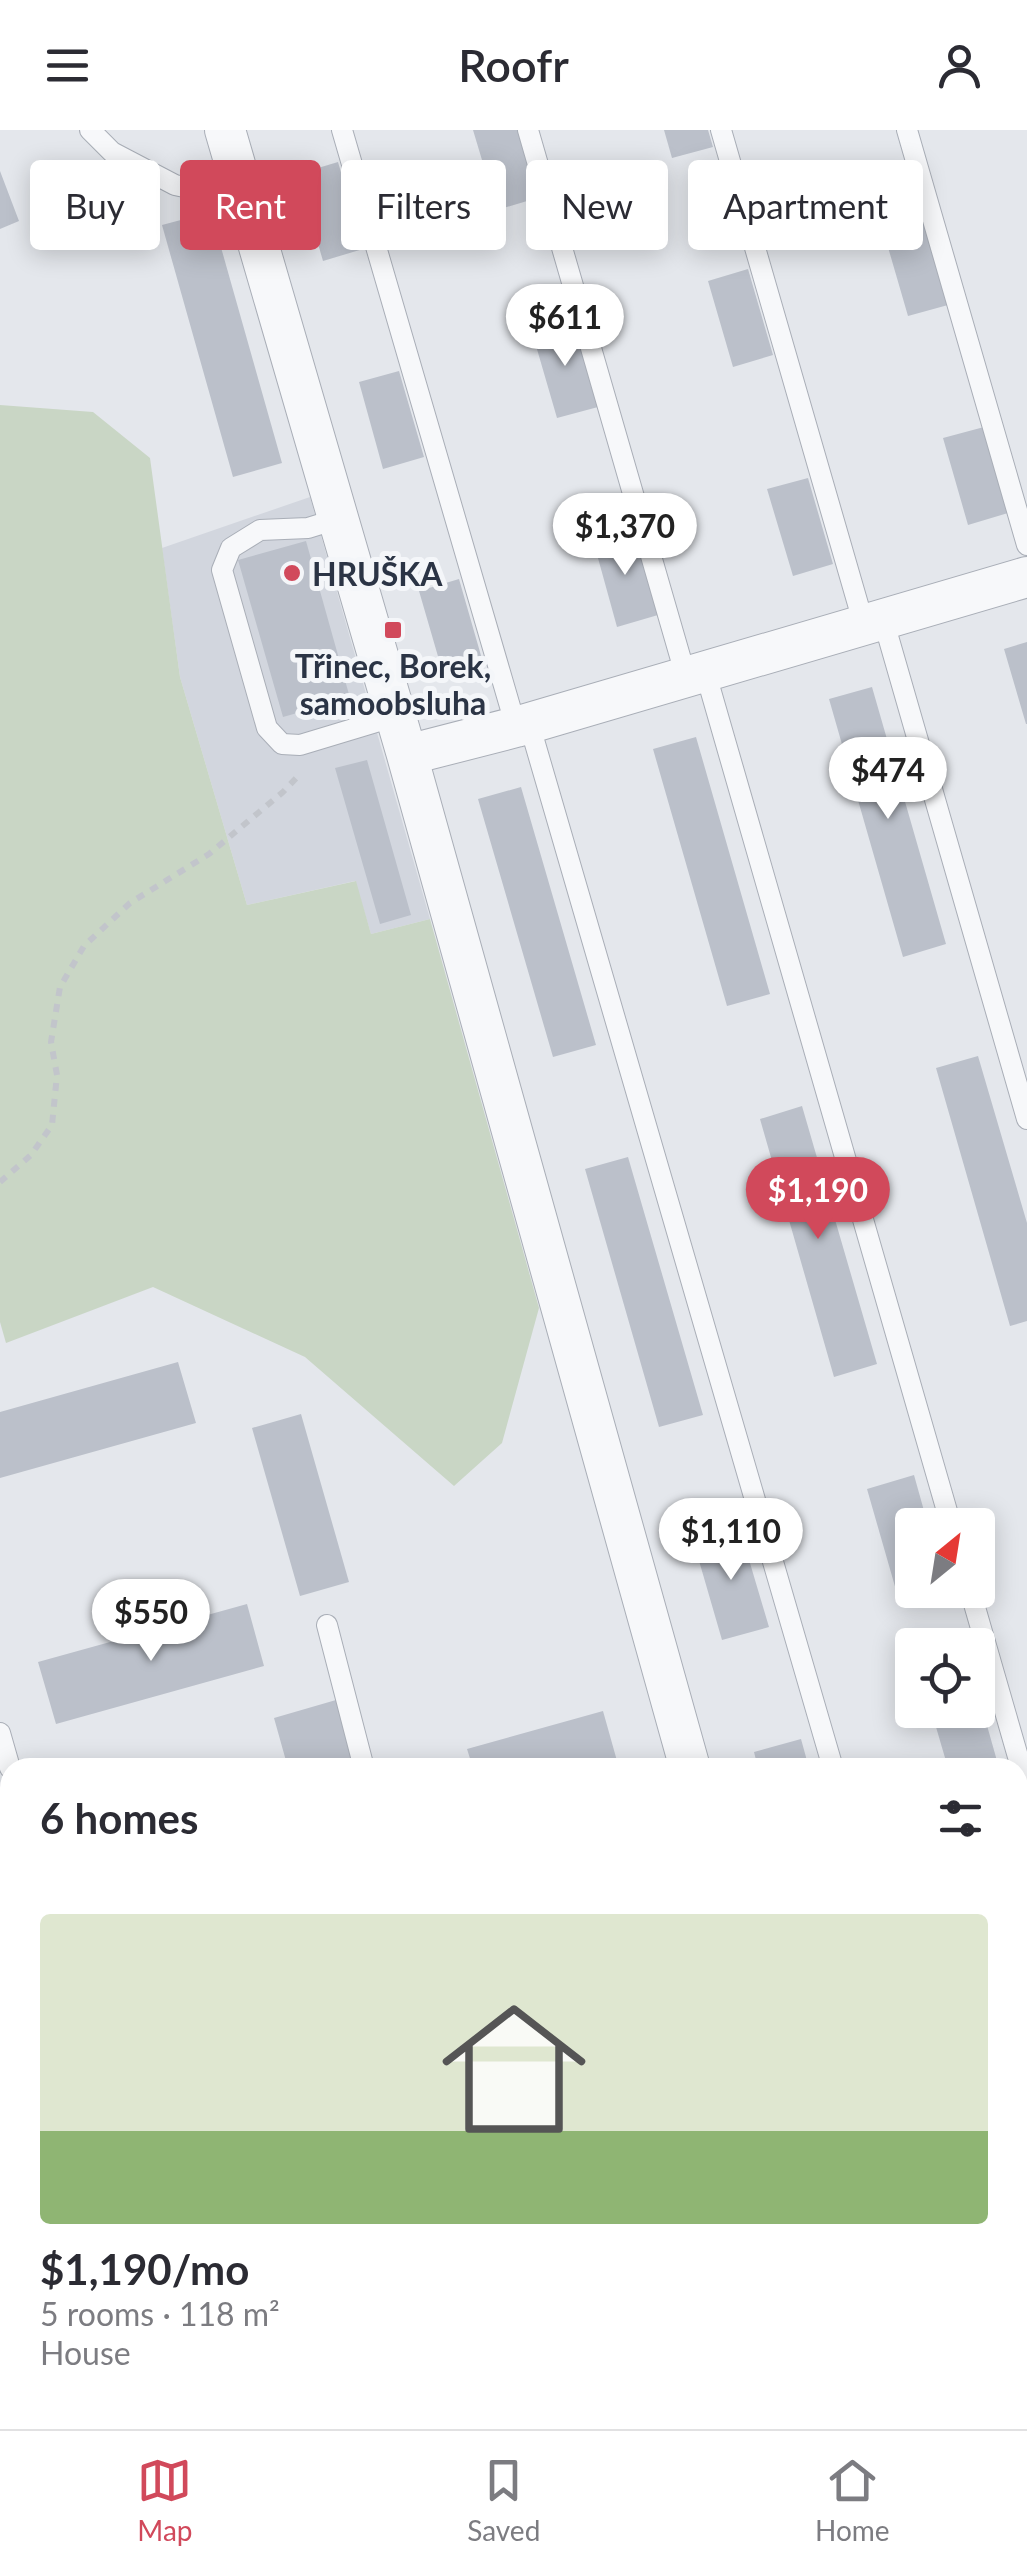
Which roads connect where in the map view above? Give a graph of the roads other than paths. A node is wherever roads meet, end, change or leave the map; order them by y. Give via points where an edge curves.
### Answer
1 (90, 130) edge
2 (225, 130) edge
3 (342, 130) edge
4 (528, 130) edge
5 (721, 130) edge
6 (907, 130) edge
7 (233, 160) edge
8 (180, 186) edge
9 (259, 250) edge
10 (337, 520) junction
11 (1027, 546) edge
12 (1027, 577) edge
13 (873, 622) junction
14 (696, 674) junction
15 (396, 716) junction
16 (523, 725) junction
17 (407, 755) junction
18 (1027, 1119) edge
19 (946, 1508) edge
20 (975, 1608) edge
21 (327, 1625) dead end
22 (0, 1733) edge
23 (7, 1758) edge
24 (361, 1758) edge
25 (687, 1758) edge
26 (830, 1758) edge
27 (1018, 1758) edge

1 - 8 lane via 112,152
2 - 7 street
3 - 16 lane
4 - 14 lane
5 - 13 lane
6 - 11 lane
9 - 10 street
10 - 15 street
10 - 15 lane via 260,530 231,548 222,570 268,728 282,744 300,745
12 - 13 street
13 - 14 street
13 - 18 lane
14 - 16 street
14 - 19 lane
15 - 17 street
16 - 17 street
16 - 26 lane
17 - 25 street
20 - 27 lane
21 - 24 lane
22 - 23 lane

